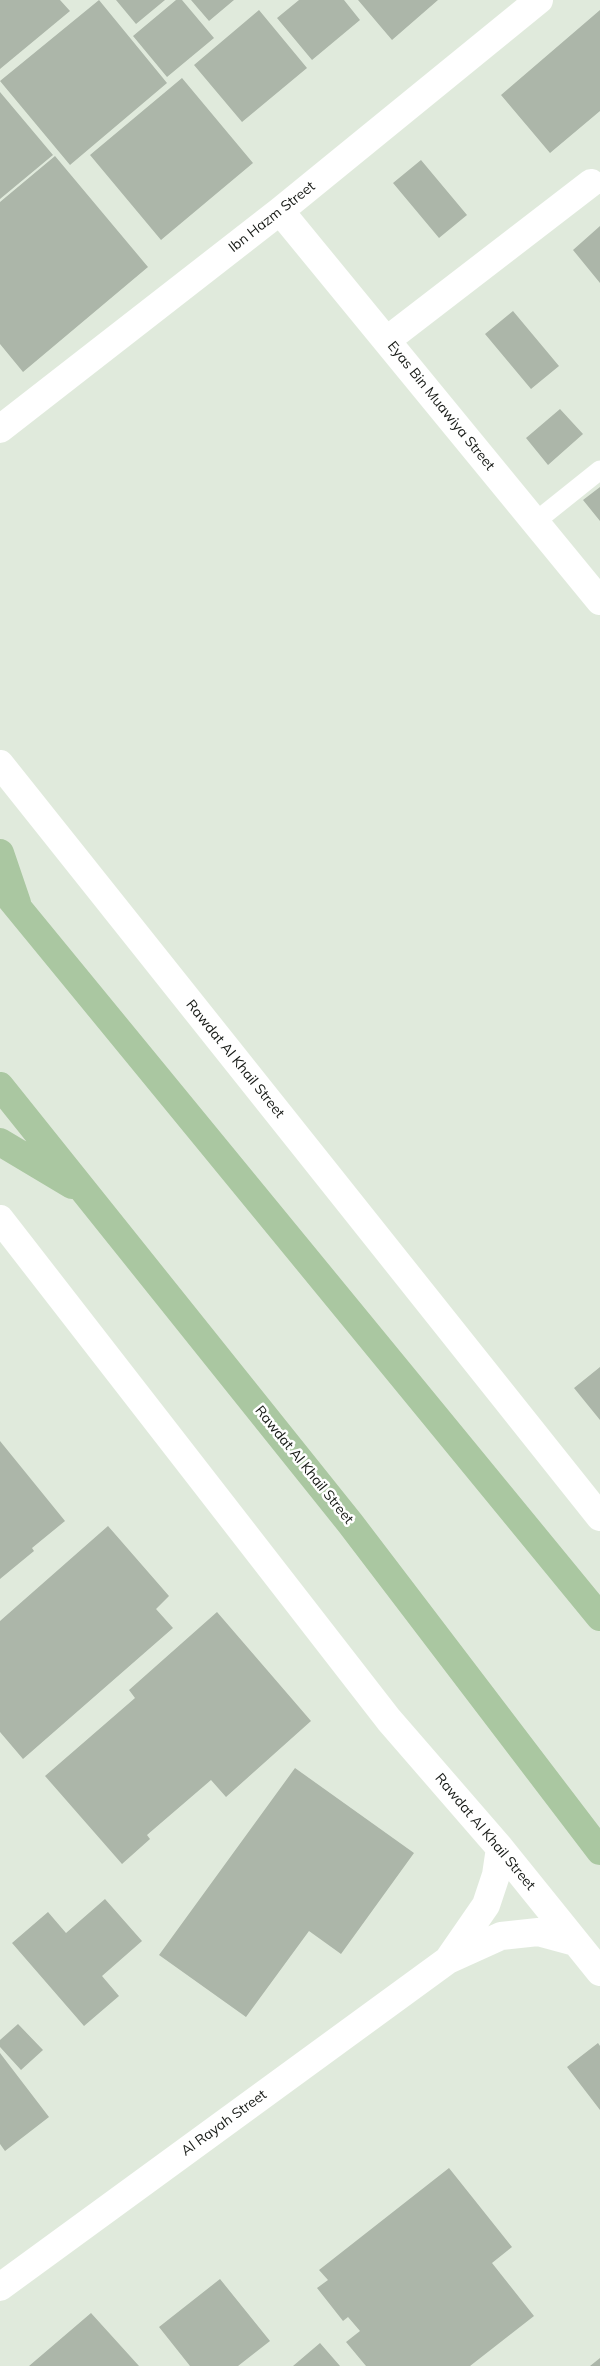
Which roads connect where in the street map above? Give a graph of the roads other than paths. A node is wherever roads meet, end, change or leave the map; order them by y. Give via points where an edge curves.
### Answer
1 (540, 0) edge
2 (597, 182) edge
3 (280, 212) junction
4 (387, 340) junction
5 (0, 429) edge
6 (600, 470) edge
7 (536, 522) junction
8 (600, 601) edge
9 (0, 764) edge
10 (0, 853) edge
11 (0, 886) edge
12 (19, 909) junction
13 (0, 1086) edge
14 (0, 1142) edge
15 (86, 1194) junction
16 (0, 1219) edge
17 (600, 1517) edge
18 (600, 1617) edge
19 (597, 1844) edge
20 (500, 1848) junction
21 (575, 1942) junction
22 (448, 1960) junction
23 (600, 1972) edge
24 (0, 2286) edge

1 - 3 street, Ibn Hazm Street
2 - 4 street
3 - 4 street, Eyas Bin Muawiya Street
3 - 5 street, Ibn Hazm Street
4 - 7 street, Eyas Bin Muawiya Street
6 - 7 lane
7 - 8 street, Eyas Bin Muawiya Street
9 - 17 street, Rawdat Al Khail Street
10 - 12 main road
11 - 12 main road
12 - 18 main road
13 - 15 main road, Rawdat Al Khail Street
14 - 15 main road
15 - 19 main road, Rawdat Al Khail Street via 350,1523
16 - 20 street, Rawdat Al Khail Street via 389,1720
20 - 21 street, Rawdat Al Khail Street
20 - 22 street, Al Rayah Street via 496,1875 486,1905
21 - 22 street, Al Rayah Street via 538,1932 501,1936
21 - 23 street, Rawdat Al Khail Street
22 - 24 street, Al Rayah Street

